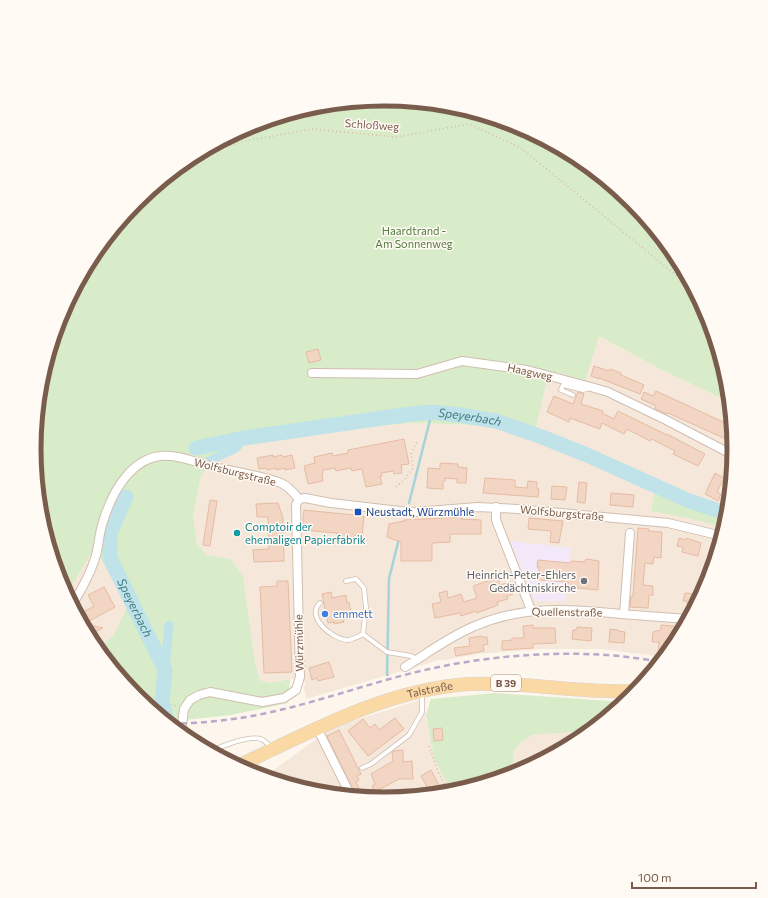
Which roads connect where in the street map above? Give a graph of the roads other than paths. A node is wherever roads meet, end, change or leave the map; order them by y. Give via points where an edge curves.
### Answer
1 (312, 373) dead end
2 (591, 387) junction
3 (574, 396) dead end
4 (727, 451) edge
5 (299, 499) junction
6 (496, 508) junction
7 (630, 533) dead end
8 (716, 535) edge
9 (346, 581) dead end
10 (75, 599) edge
11 (320, 603) dead end
12 (531, 610) junction
13 (624, 614) junction
14 (682, 619) edge
15 (363, 634) junction
16 (417, 660) junction
17 (405, 667) dead end
18 (422, 691) junction
19 (628, 691) edge
20 (182, 726) edge
21 (317, 728) junction
22 (217, 749) edge
23 (272, 750) junction
24 (245, 763) edge
25 (362, 768) dead end
26 (348, 790) edge

1 - 2 street, Haagweg via 417,374 462,360 527,370
2 - 3 lane via 583,390 563,385 561,390
2 - 4 street, Haagweg via 622,399
5 - 6 street, Wolfsburgstraße via 415,512 452,508
5 - 10 street, Wolfsburgstraße via 281,483 171,456 146,460 123,479 108,506 92,566
5 - 20 street, Würzmühle via 296,505 300,677 296,690 284,698 262,702 210,692 199,695 190,700 184,709
6 - 8 street, Wolfsburgstraße via 668,523
6 - 12 street via 496,520
7 - 13 street
9 - 15 lane via 356,579 364,588 366,608
11 - 15 lane via 315,610 318,620 329,632 347,640
12 - 13 street, Quellenstraße
12 - 16 street, Quellenstraße via 475,626
13 - 14 street, Quellenstraße
15 - 16 lane via 387,652 411,656
16 - 17 street, Quellenstraße
18 - 19 main road, Talstraße / B 39 via 469,684 508,683
18 - 21 main road, Talstraße / B 39 via 354,712
18 - 25 lane via 422,712 409,735
21 - 23 main road, Talstraße / B 39
21 - 26 street
22 - 23 lane via 252,738 262,740
23 - 24 main road, Talstraße / B 39

